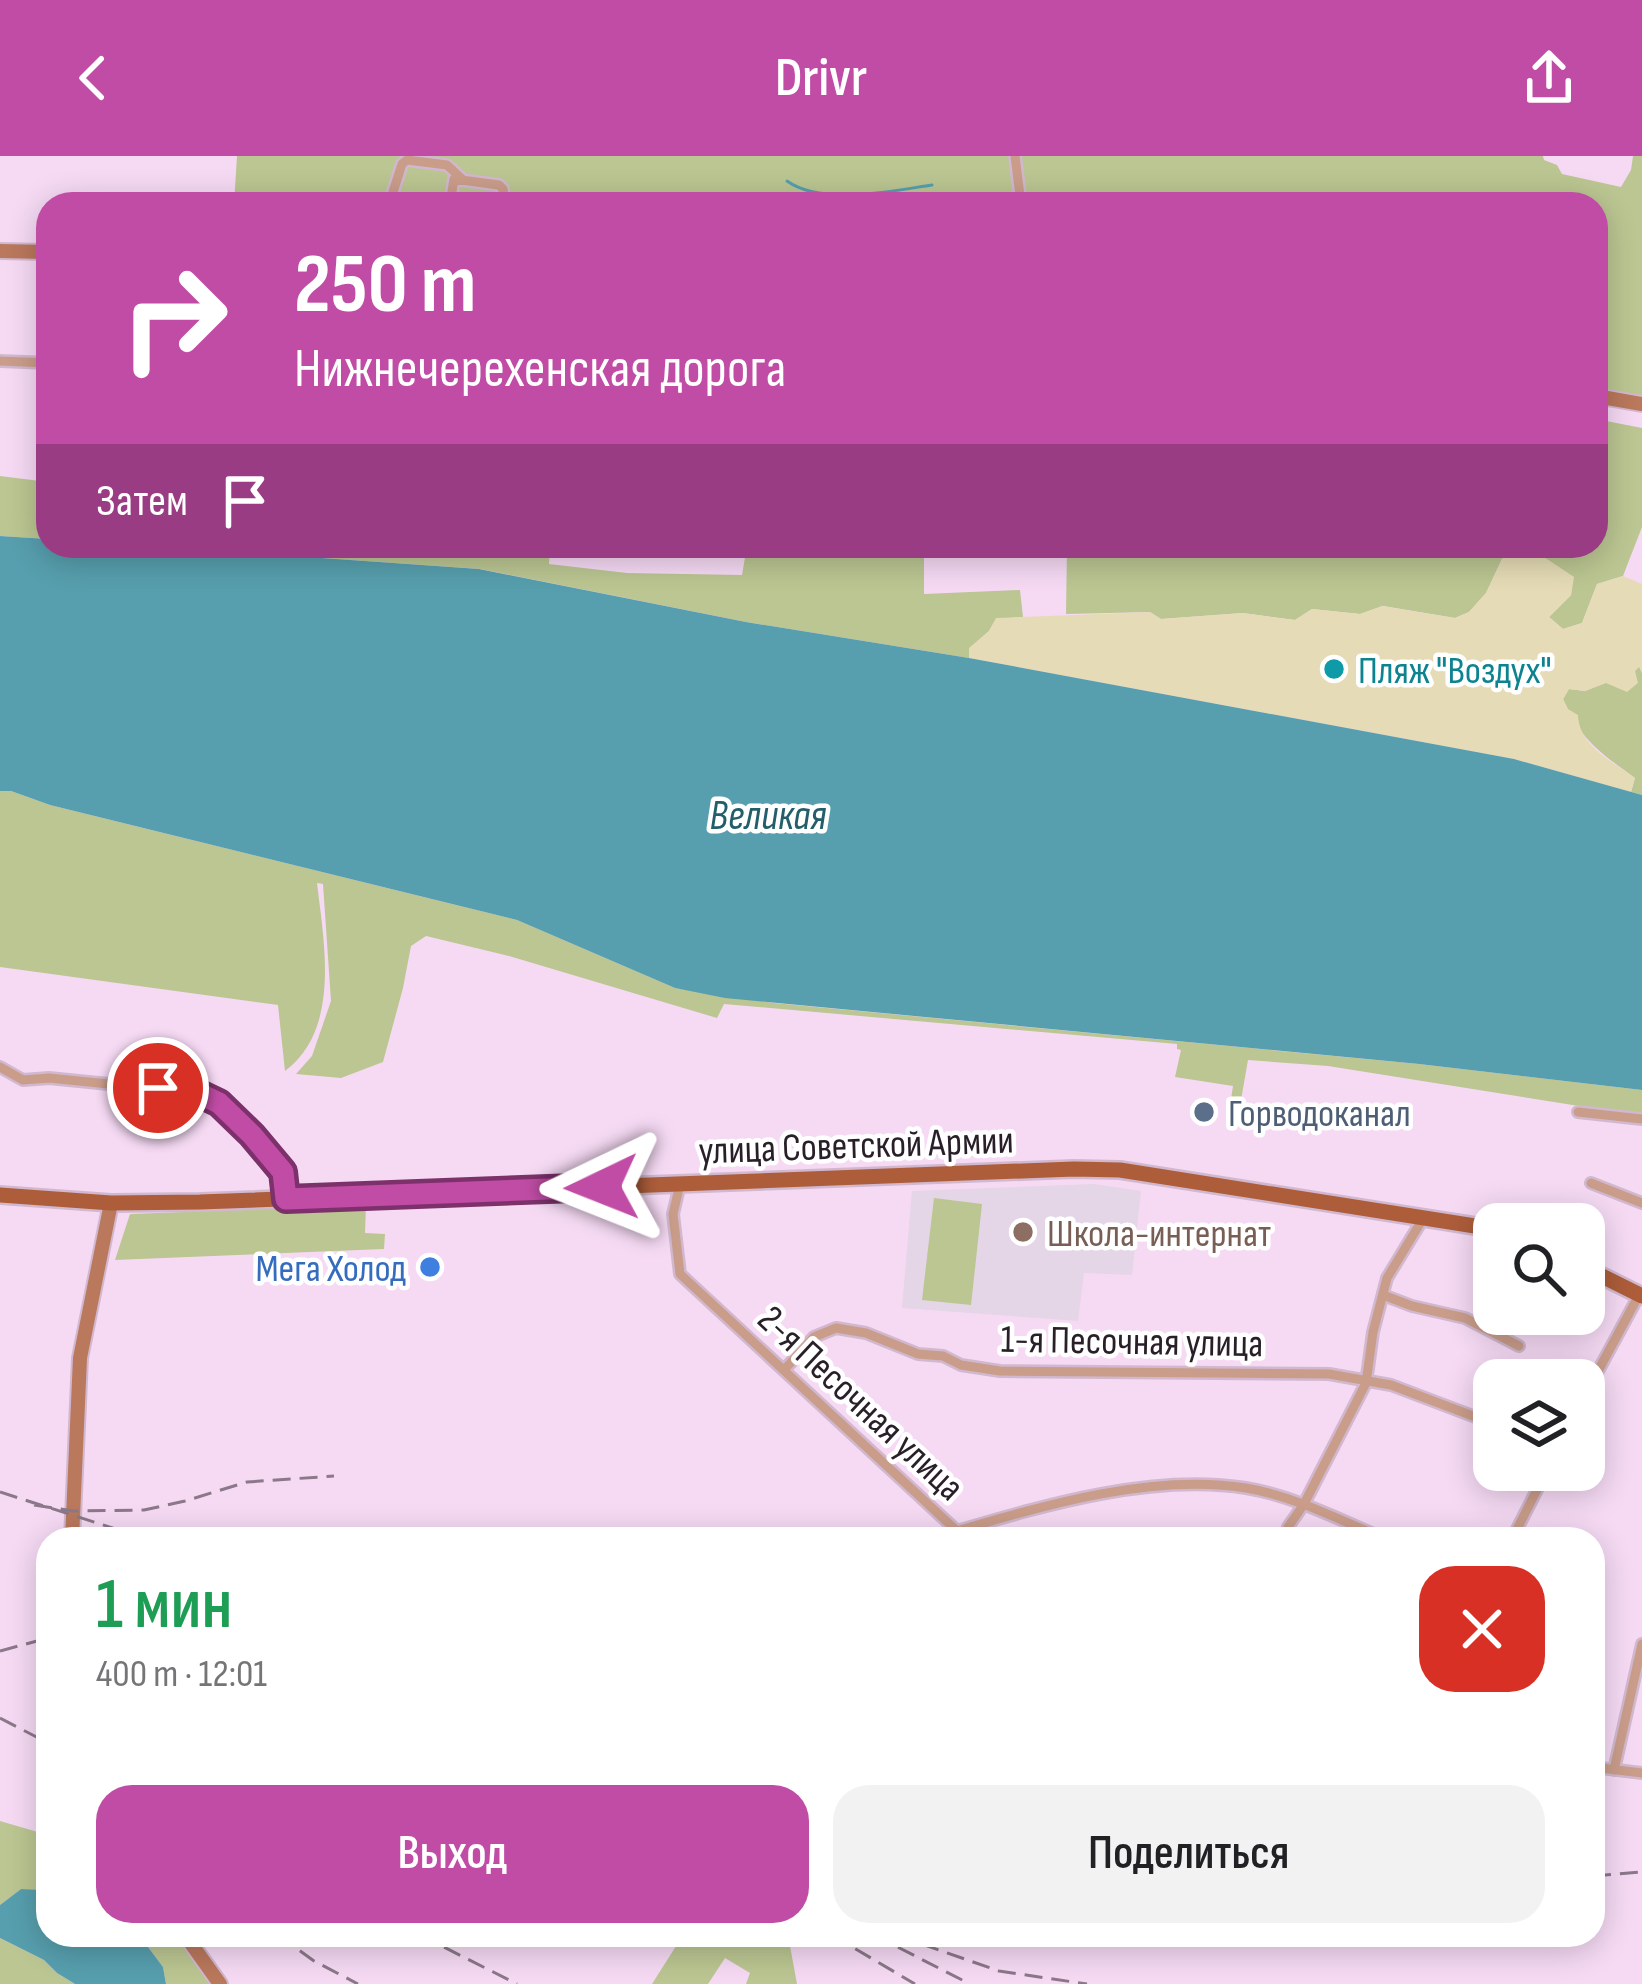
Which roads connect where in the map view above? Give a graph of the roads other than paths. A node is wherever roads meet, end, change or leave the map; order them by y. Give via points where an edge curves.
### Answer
1 (1016, 156) edge
2 (462, 179) junction
3 (393, 192) dead end
4 (452, 192) edge
5 (503, 192) edge
6 (1020, 192) edge
7 (0, 250) edge
8 (36, 251) edge
9 (0, 361) edge
10 (36, 362) edge
11 (1608, 398) edge
12 (1642, 404) edge
13 (0, 1067) edge
14 (1578, 1112) dead end
15 (1642, 1119) edge
16 (1591, 1183) dead end
17 (680, 1184) junction
18 (0, 1195) edge
19 (286, 1199) junction
20 (111, 1203) junction
21 (1642, 1203) edge
22 (1424, 1217) junction
23 (1473, 1225) edge
24 (1605, 1277) edge
25 (1383, 1295) junction
26 (1641, 1295) edge
27 (1520, 1346) dead end
28 (1605, 1359) edge
29 (784, 1370) junction
30 (1366, 1383) junction
31 (1473, 1416) edge
32 (1536, 1491) edge
33 (1304, 1504) junction
34 (73, 1527) edge
35 (946, 1527) edge
36 (981, 1527) edge
37 (1288, 1527) edge
38 (1357, 1527) edge
39 (1518, 1527) edge
40 (1642, 1644) edge
41 (1605, 1769) edge
42 (1614, 1770) junction
43 (1642, 1773) edge
44 (194, 1947) edge
45 (220, 1984) edge

1 - 6 street
2 - 3 street via 447,165 407,160
2 - 4 street via 454,179
2 - 5 street
7 - 8 street
9 - 10 street
11 - 12 street
13 - 19 street via 23,1080 198,1093 219,1103 273,1159
14 - 15 street
16 - 21 street
17 - 19 main road, улица Советской Армии
17 - 22 main road, улица Советской Армии via 1120,1169
17 - 29 street, 2-я Песочная улица via 680,1274
18 - 20 main road, улица Советской Армии
19 - 20 main road, улица Советской Армии
20 - 34 street via 80,1358
22 - 23 main road, улица Советской Армии
22 - 25 street
24 - 26 main road
25 - 27 street via 1465,1318
25 - 30 street
26 - 28 street
29 - 30 street, 1-я Песочная улица via 814,1337 836,1328 1000,1371 1328,1374
29 - 35 street, 2-я Песочная улица
30 - 31 street, 1-я Песочная улица
30 - 33 street
32 - 39 street
33 - 36 street, 2-я Песочная улица via 1246,1488 1178,1485 1081,1497
33 - 37 street
33 - 38 street, 2-я Песочная улица
40 - 42 street
41 - 42 street
42 - 43 street
44 - 45 street

